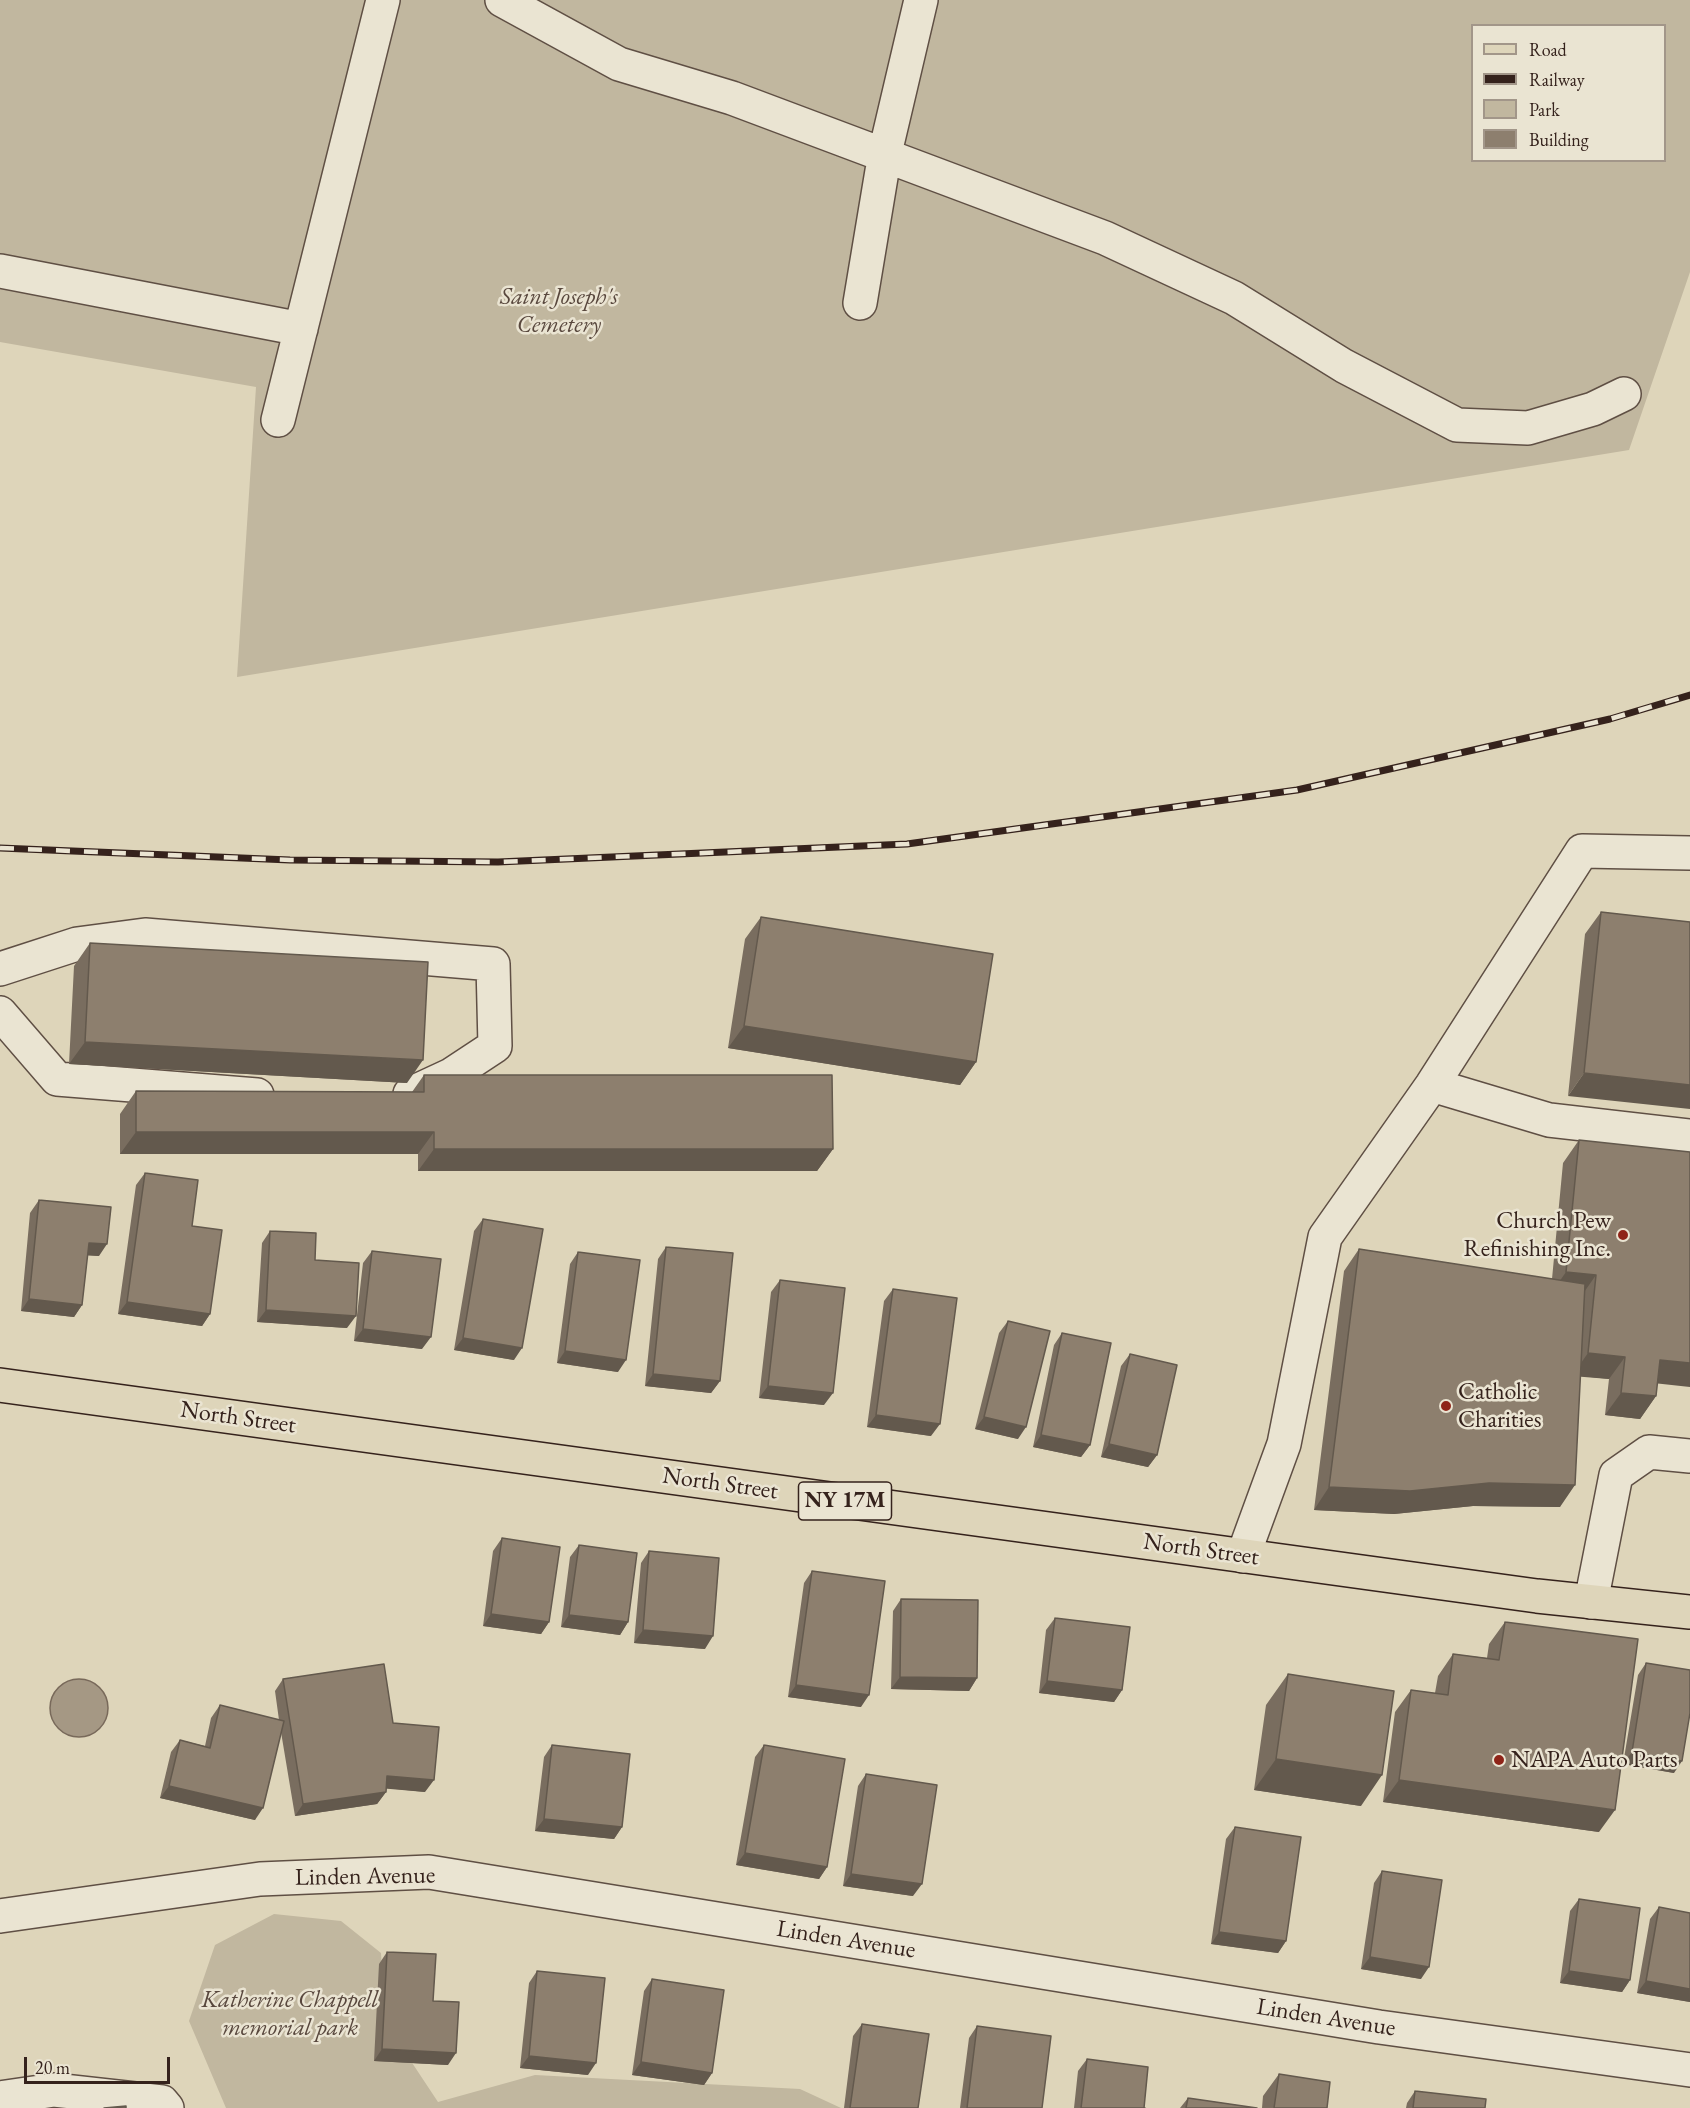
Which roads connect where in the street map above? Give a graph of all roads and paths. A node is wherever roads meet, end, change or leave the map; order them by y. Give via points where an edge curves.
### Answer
1 (383, 0) edge
2 (502, 0) edge
3 (921, 0) edge
4 (885, 153) junction
5 (0, 271) edge
6 (860, 303) dead end
7 (301, 329) junction
8 (1624, 394) dead end
9 (278, 420) dead end
10 (1690, 853) edge
11 (0, 969) edge
12 (0, 1013) edge
13 (1432, 1085) junction
14 (292, 1098) edge
15 (386, 1105) edge
16 (1690, 1136) edge
17 (0, 1385) edge
18 (1690, 1456) edge
19 (1243, 1556) junction
20 (1591, 1602) junction
21 (1690, 1612) edge
22 (0, 1916) edge
23 (1690, 2070) edge
24 (0, 2098) edge
25 (167, 2108) edge

1 - 7 street
2 - 4 street via 619,64 732,98
3 - 4 street
4 - 6 street
4 - 8 street via 1105,238 1234,298 1344,366 1457,425 1528,428 1593,409
5 - 7 street
7 - 9 street
10 - 13 street via 1582,851
11 - 15 street via 77,944 145,935 493,964 495,1046 451,1075
12 - 14 street via 57,1079
13 - 16 street via 1549,1120
13 - 19 street via 1325,1237 1284,1444
17 - 19 main road, North Street / NY 17M
18 - 20 street via 1649,1452 1616,1475
19 - 20 main road, North Street / NY 17M
20 - 21 main road, North Street / NY 17M
22 - 23 street, Linden Avenue via 261,1879 429,1872 1379,2027
24 - 25 street via 54,2090 162,2102

